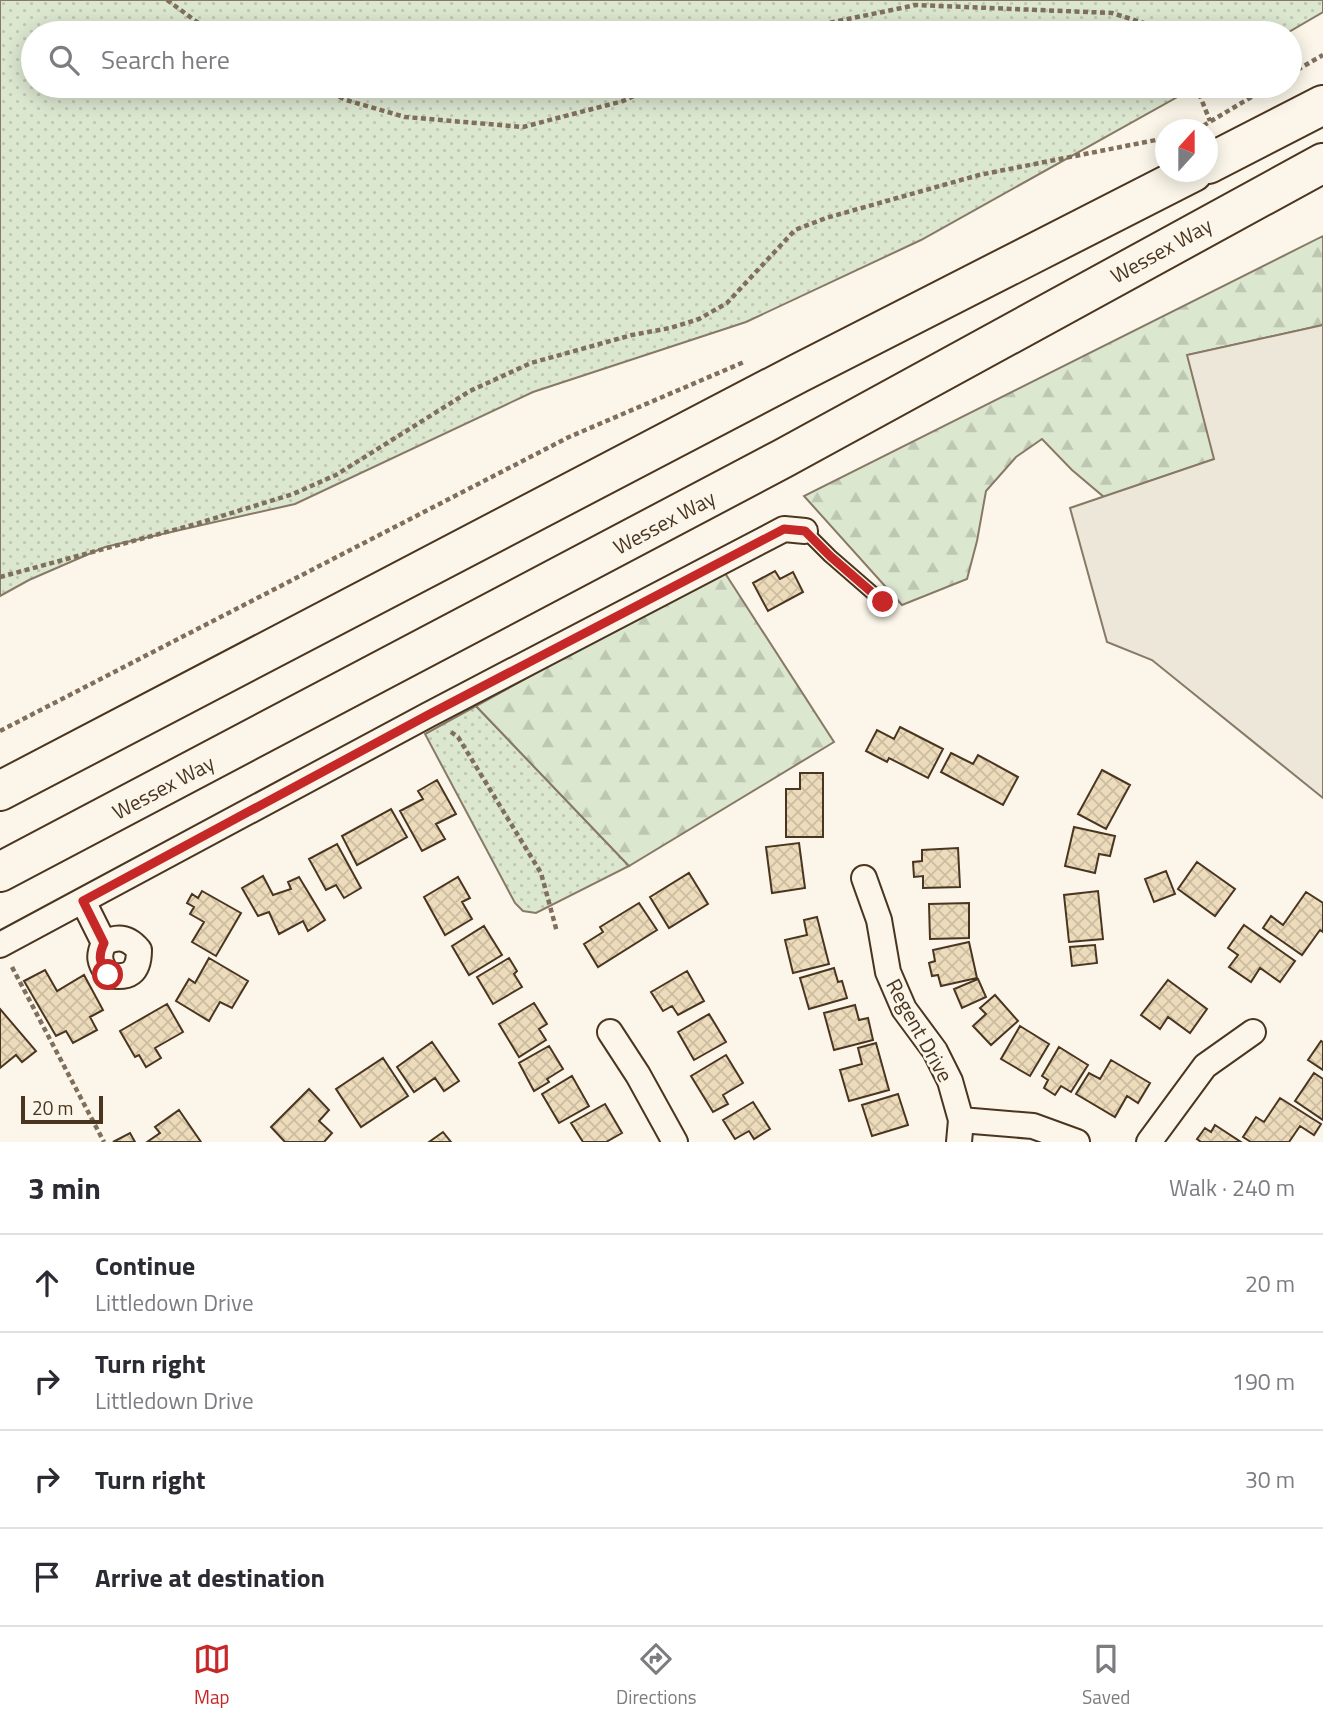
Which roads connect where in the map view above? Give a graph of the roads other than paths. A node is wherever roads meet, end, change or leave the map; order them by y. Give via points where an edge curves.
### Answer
1 (1323, 105) edge
2 (1218, 159) edge
3 (1323, 163) edge
4 (1323, 170) edge
5 (1173, 182) edge
6 (1266, 192) junction
7 (805, 531) joint
8 (883, 602) dead end
9 (0, 791) edge
10 (0, 872) edge
11 (864, 878) dead end
12 (83, 901) junction
13 (104, 943) dead end
14 (0, 945) edge
15 (610, 1032) dead end
16 (1253, 1032) dead end
17 (960, 1131) edge
18 (675, 1142) edge
19 (1077, 1142) edge
20 (1149, 1142) edge

1 - 2 highway
3 - 6 highway, Wessex Way
4 - 6 highway
5 - 9 highway
6 - 10 highway, Wessex Way via 782,459
7 - 8 lane
7 - 12 street via 784,529
11 - 17 street, Regent Drive via 879,920 888,972 904,1009 935,1051 950,1081
12 - 13 street
12 - 14 street
15 - 18 street
16 - 20 street via 1205,1066
17 - 19 street via 1032,1126

